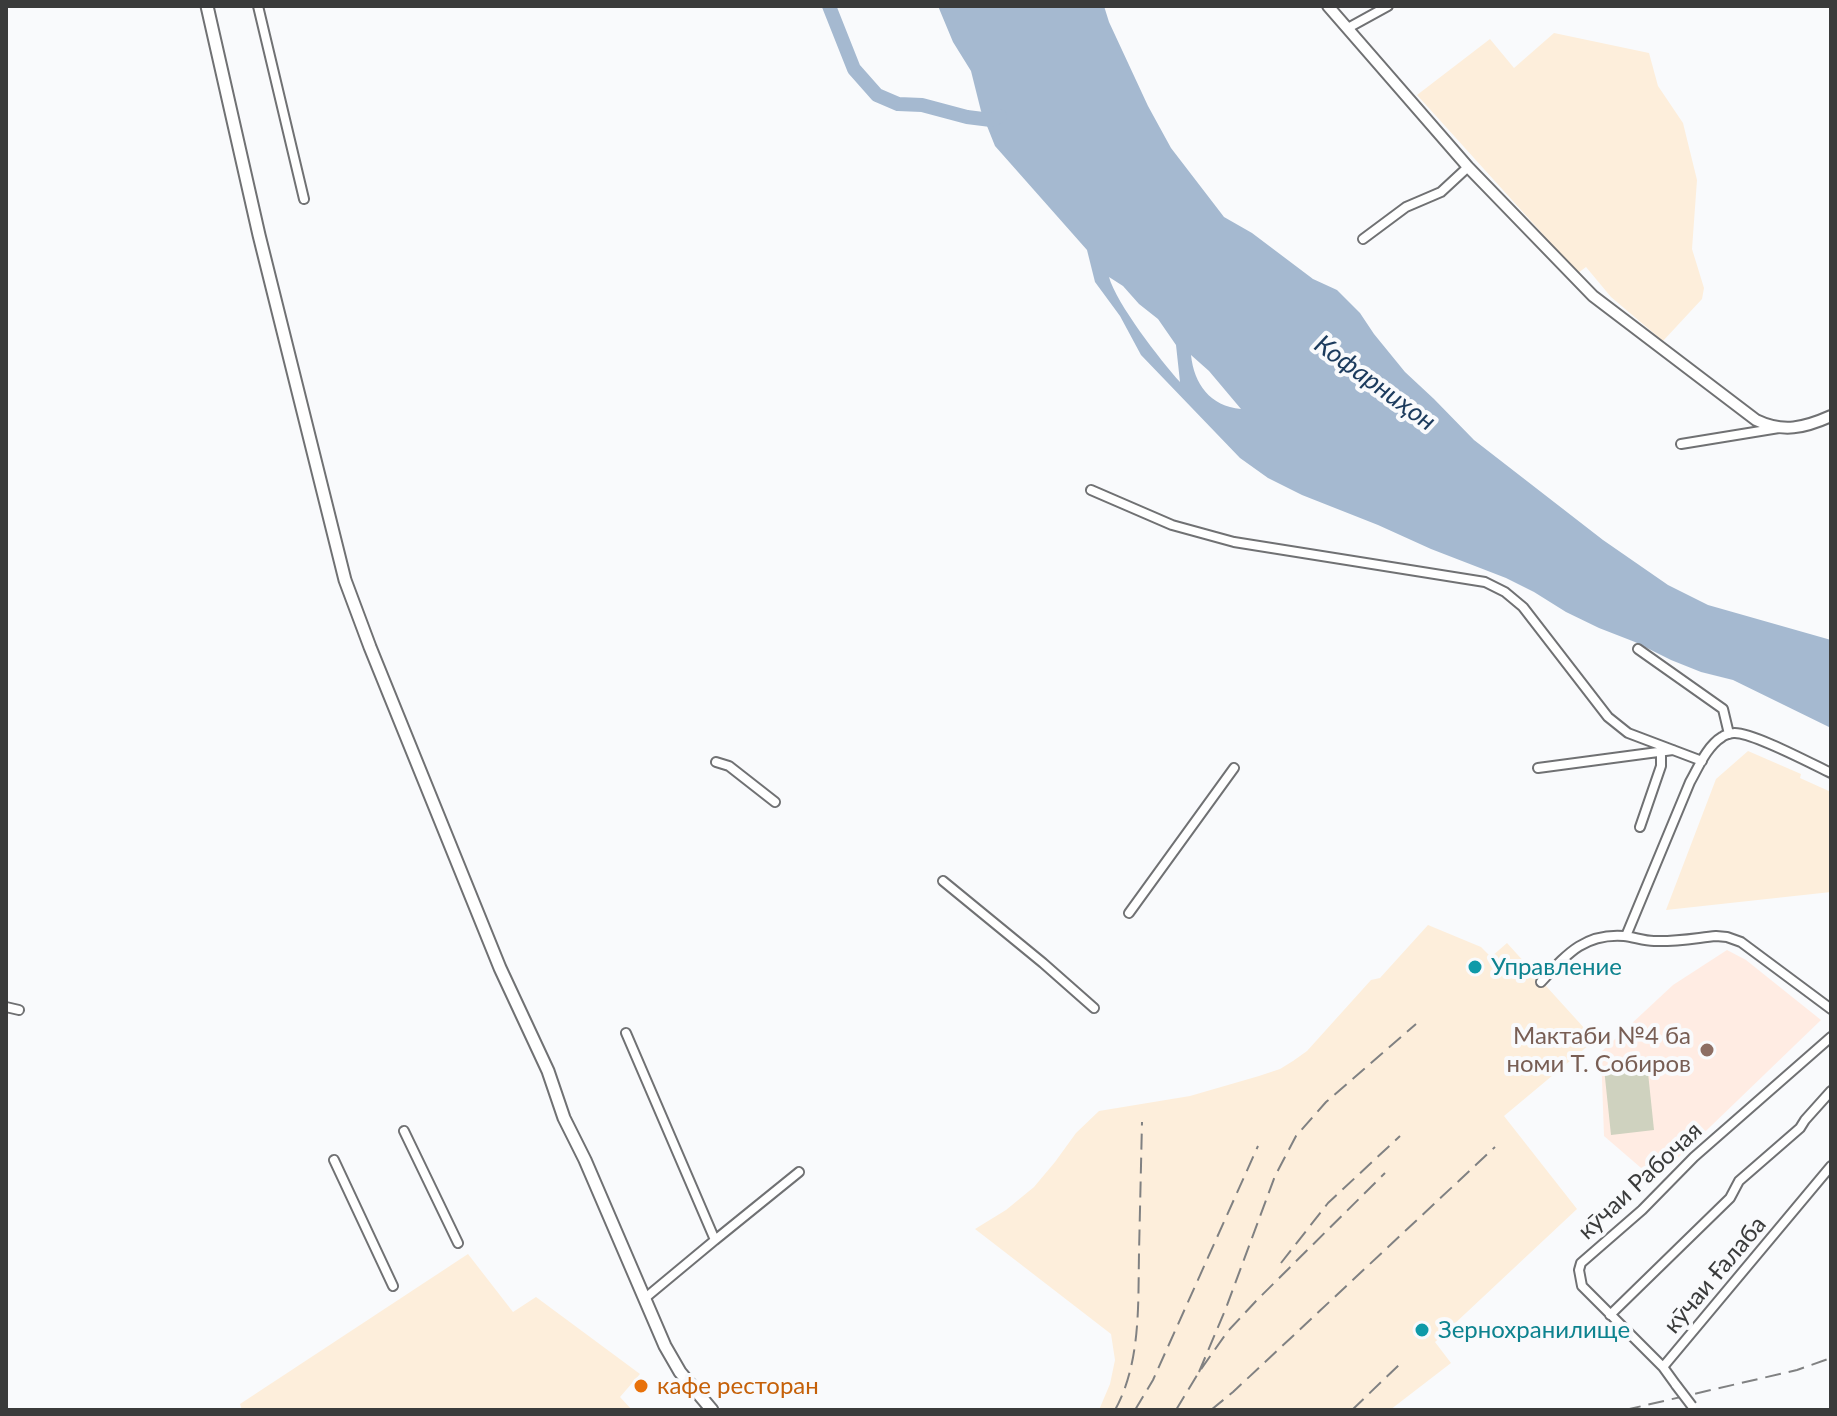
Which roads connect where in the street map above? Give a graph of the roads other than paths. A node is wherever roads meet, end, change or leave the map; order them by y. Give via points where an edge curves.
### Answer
1 (207, 6) edge
2 (258, 6) edge
3 (1328, 6) edge
4 (1388, 6) edge
5 (1348, 28) junction
6 (1468, 167) junction
7 (304, 199) dead end
8 (1363, 239) dead end
9 (1831, 416) edge
10 (1779, 428) junction
11 (1681, 444) dead end
12 (1091, 490) dead end
13 (1638, 649) dead end
14 (1729, 734) junction
15 (1674, 750) junction
16 (1661, 753) junction
17 (1702, 761) junction
18 (716, 762) dead end
19 (1234, 768) dead end
20 (1538, 768) dead end
21 (1831, 773) edge
22 (775, 802) dead end
23 (1640, 827) dead end
24 (943, 881) dead end
25 (1129, 913) dead end
26 (1626, 936) junction
27 (1541, 982) dead end
28 (6, 1007) edge
29 (1094, 1008) dead end
30 (1831, 1009) edge
31 (19, 1010) dead end
32 (626, 1033) dead end
33 (1831, 1037) edge
34 (1831, 1091) edge
35 (404, 1131) dead end
36 (334, 1160) dead end
37 (1831, 1166) edge
38 (799, 1172) dead end
39 (715, 1240) junction
40 (458, 1243) dead end
41 (393, 1286) dead end
42 (644, 1299) junction
43 (1610, 1315) junction
44 (1663, 1367) junction
45 (1694, 1408) edge
46 (712, 1410) edge

1 - 42 main road via 345,580 500,968
2 - 7 street
3 - 5 street
4 - 5 street
5 - 6 street
6 - 8 street via 1441,192 1406,207
6 - 10 street via 1593,296 1756,420
9 - 10 street
10 - 11 street
12 - 15 street via 1172,525 1234,542 1485,582 1523,607 1608,717 1628,733
13 - 14 street via 1723,709
14 - 17 street via 1720,737
14 - 21 street via 1758,740
15 - 16 street
15 - 17 street
16 - 20 street
16 - 23 street
17 - 26 street
18 - 22 street
19 - 25 street
24 - 29 street
26 - 27 street via 1580,944
26 - 30 street via 1651,941 1727,937
28 - 31 street
32 - 39 street
33 - 43 street, кӯчаи Рабочая via 1581,1263 1582,1286
34 - 43 street
35 - 40 street
36 - 41 street
37 - 44 street, кӯчаи Ғалаба
38 - 39 street
39 - 42 street
42 - 46 main road via 670,1356
43 - 44 street, кӯчаи Рабочая
44 - 45 street, кӯчаи Ғалаба, bridge

